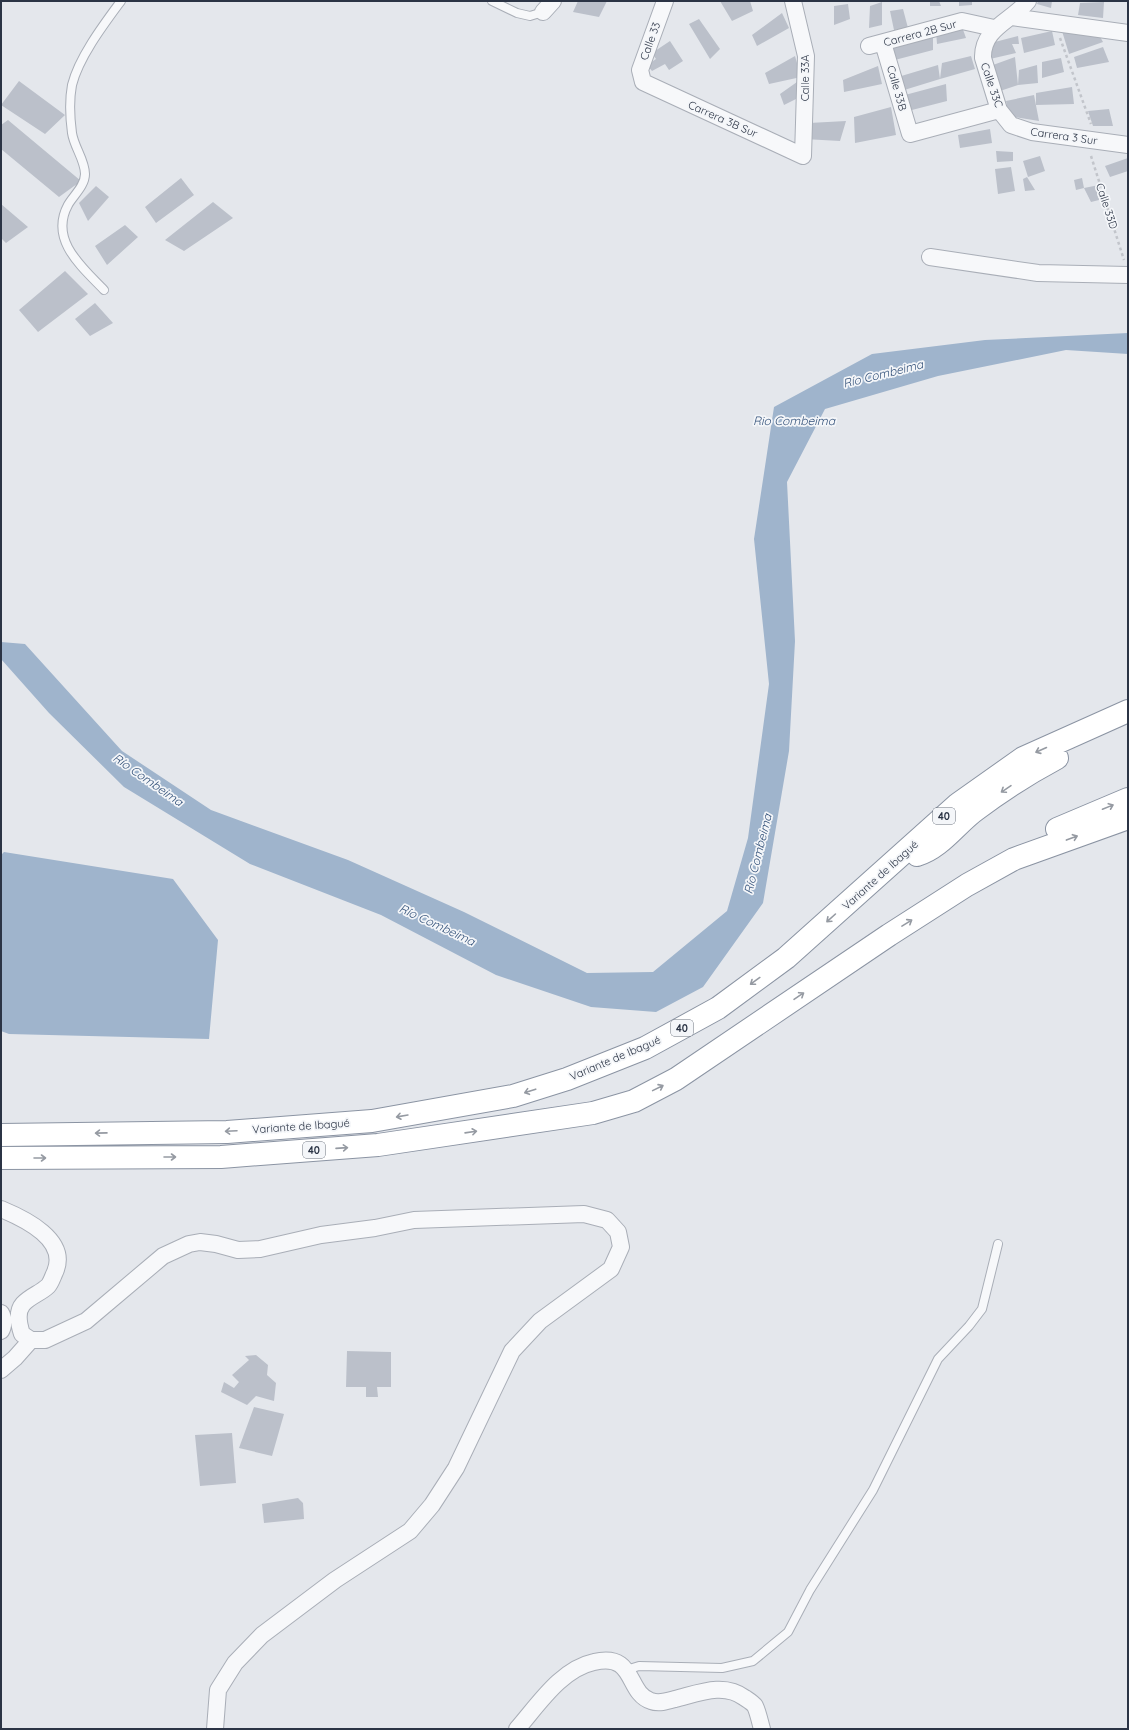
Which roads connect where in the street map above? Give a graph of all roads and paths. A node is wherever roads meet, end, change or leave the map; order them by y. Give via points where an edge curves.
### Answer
1 (121, 1) edge
2 (492, 1) edge
3 (665, 1) edge
4 (793, 1) edge
5 (1028, 1) edge
6 (548, 6) edge
7 (1012, 17) junction
8 (1056, 24) junction
9 (994, 28) junction
10 (1128, 33) edge
11 (876, 45) joint
12 (643, 82) joint
13 (1001, 113) junction
14 (1092, 140) junction
15 (1128, 145) edge
16 (803, 156) joint
17 (930, 257) dead end
18 (1127, 270) edge
19 (104, 290) dead end
20 (1128, 711) edge
21 (1128, 728) edge
22 (1128, 799) edge
23 (1128, 818) edge
24 (1014, 859) junction
25 (896, 860) junction
26 (1, 1134) edge
27 (1, 1158) edge
28 (1, 1209) edge
29 (998, 1244) dead end
30 (1, 1313) edge
31 (1, 1331) edge
32 (31, 1340) junction
33 (1, 1370) edge
34 (626, 1670) junction
35 (215, 1729) edge
36 (517, 1729) edge
37 (762, 1729) edge

1 - 19 lane via 100,30 72,85 72,136 85,174 84,181 67,206 63,221 63,234 72,256
2 - 6 lane via 530,16
3 - 12 street, Calle 33 via 640,70
4 - 16 street, Calle 33A via 806,56
5 - 7 street, Calle 33C
7 - 8 street
7 - 9 street, Calle 33C
8 - 10 street
8 - 14 path, Calle 33D
9 - 11 street, Carrera 2B Sur via 962,21
9 - 13 street, Calle 33C via 982,49
11 - 13 street, Calle 33B via 910,134
12 - 16 street, Carrera 3B Sur
13 - 14 street, Carrera 3 Sur via 1011,125 1019,129
14 - 15 street, Carrera 3 Sur
14 - 18 path, Calle 33D
17 - 18 street via 1038,273
20 -> 25 highway, Variante de Ibagué / 40 via 1023,758 958,804
21 -> 25 highway via 1094,740 1033,771 976,809 928,852
24 -> 22 highway via 1034,838
24 -> 23 highway, 40
27 -> 24 highway, 40 via 221,1156 378,1145 593,1113 634,1100 676,1079 889,935 967,885
25 -> 26 highway, Variante de Ibagué / 40 via 786,958 718,1008 645,1048 567,1079 513,1096 372,1121 227,1132
28 - 32 street via 19,1217 48,1236 56,1253 58,1264 49,1286 22,1305 19,1316 22,1334
29 - 34 lane via 982,1309 938,1359 873,1490 810,1590 788,1632 754,1661 722,1668 639,1666
30 - 31 street
32 - 33 street
32 - 35 street via 45,1340 86,1321 163,1256 189,1244 200,1242 238,1250 260,1249 321,1235 438,1218 584,1214 607,1220 618,1232 621,1247 610,1269 540,1321 512,1351 456,1468 432,1505 410,1531 335,1580 257,1640 235,1663 218,1690
34 - 36 street via 613,1661 594,1662 575,1669 553,1688
34 - 37 street via 636,1689 651,1701 662,1702 719,1689 738,1692 754,1705

